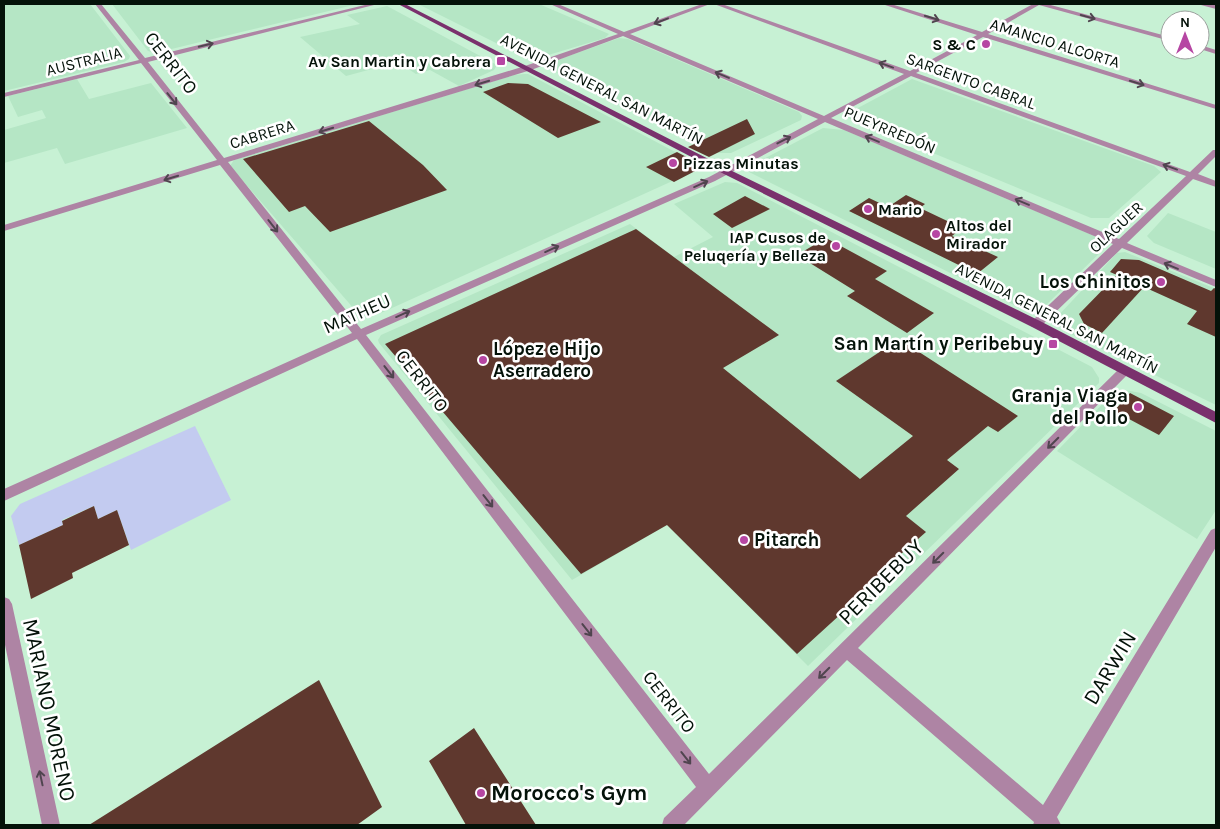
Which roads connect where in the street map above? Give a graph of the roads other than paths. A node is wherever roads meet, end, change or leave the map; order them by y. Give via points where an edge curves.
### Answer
1 (98, 4) edge
2 (375, 4) edge
3 (401, 4) edge
4 (553, 4) edge
5 (706, 4) edge
6 (717, 4) edge
7 (885, 4) edge
8 (1037, 4) edge
9 (1041, 4) edge
10 (1203, 4) edge
11 (1216, 7) edge
12 (626, 34) junction
13 (981, 34) junction
14 (1160, 36) edge
15 (142, 61) junction
16 (528, 68) junction
17 (910, 74) junction
18 (4, 95) edge
19 (1216, 108) edge
20 (825, 119) junction
21 (1216, 152) edge
22 (223, 162) junction
23 (726, 172) junction
24 (1194, 176) junction
25 (1216, 184) edge
26 (4, 228) edge
27 (1119, 244) junction
28 (1216, 284) edge
29 (1036, 324) junction
30 (359, 334) junction
31 (1124, 371) junction
32 (1216, 418) edge
33 (4, 495) edge
34 (1216, 534) edge
35 (4, 604) edge
36 (847, 649) junction
37 (709, 788) junction
38 (1047, 823) edge
39 (51, 825) edge
40 (671, 825) edge

1 - 15 street, CERRITO
15 -> 2 street, AUSTRALIA
3 - 16 main road, AVENIDA GENERAL SAN MARTÍN
4 - 12 street, PUEYRREDÓN
5 -> 12 street, CABRERA
17 -> 6 street, SARGENTO CABRAL
7 -> 13 street, AMANCIO ALCORTA
8 - 13 street, MATHEU
9 -> 14 street
10 - 11 street
12 - 16 street, CABRERA
20 -> 12 street, PUEYRREDÓN
13 - 17 street, MATHEU
13 -> 19 street, AMANCIO ALCORTA
15 - 18 street, AUSTRALIA
15 -> 22 street, CERRITO
16 -> 22 street, CABRERA
16 - 23 main road, AVENIDA GENERAL SAN MARTÍN
17 - 20 street, MATHEU
24 -> 17 street, SARGENTO CABRAL
23 -> 20 street, MATHEU
27 -> 20 street, PUEYRREDÓN
21 - 24 street, OLAGUER
22 -> 26 street, CABRERA
22 -> 30 street, CERRITO
23 - 29 main road, AVENIDA GENERAL SAN MARTÍN
30 -> 23 street, MATHEU
24 - 25 street, SARGENTO CABRAL
24 - 27 street, OLAGUER
28 -> 27 street, PUEYRREDÓN
27 - 29 street, OLAGUER
29 - 31 main road, AVENIDA GENERAL SAN MARTÍN
30 - 33 street, MATHEU
30 -> 37 street, CERRITO
31 - 32 main road, AVENIDA GENERAL SAN MARTÍN
31 -> 36 street, PERIBEBUY
34 - 38 street, DARWIN
39 -> 35 street, MARIANO MORENO
36 -> 37 street, PERIBEBUY
36 - 38 street
37 - 40 street, PERIBEBUY

